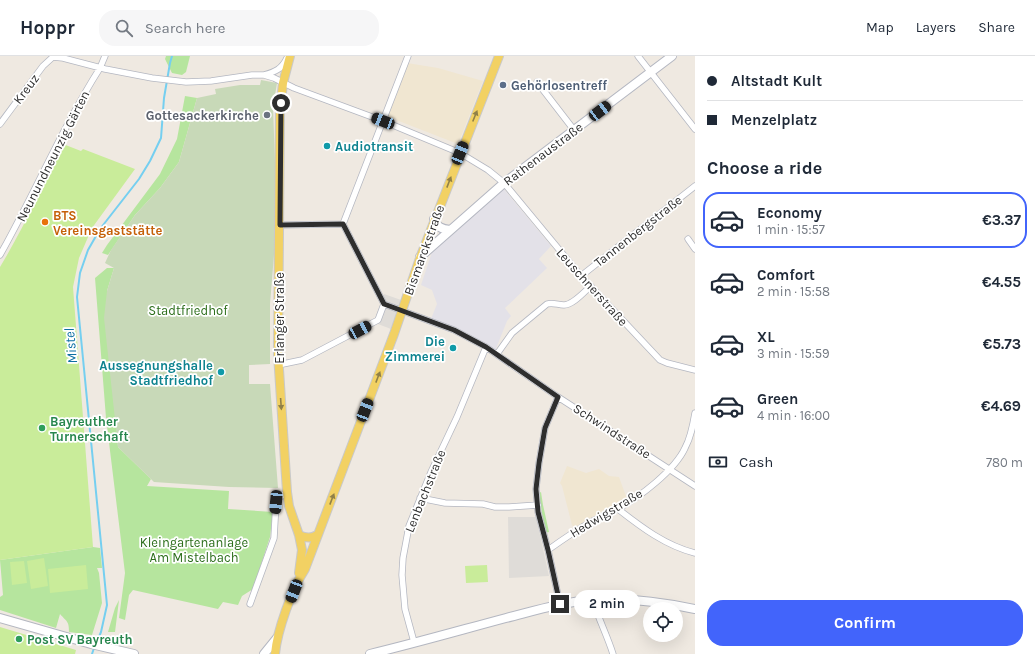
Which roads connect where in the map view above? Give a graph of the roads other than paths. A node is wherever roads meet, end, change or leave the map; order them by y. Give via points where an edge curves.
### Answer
1 (105, 56) edge
2 (289, 56) edge
3 (408, 56) edge
4 (499, 56) edge
5 (638, 56) edge
6 (672, 56) edge
7 (54, 57) edge
8 (100, 68) junction
9 (651, 72) junction
10 (264, 75) junction
11 (537, 82) dead end
12 (283, 83) junction
13 (383, 121) junction
14 (0, 124) edge
15 (695, 129) edge
16 (574, 130) junction
17 (460, 153) junction
18 (504, 183) junction
19 (695, 186) edge
20 (434, 219) junction
21 (343, 224) junction
22 (280, 225) junction
23 (450, 230) junction
24 (688, 239) dead end
25 (695, 249) edge
26 (0, 255) edge
27 (423, 255) junction
28 (581, 276) junction
29 (591, 286) junction
30 (384, 304) junction
31 (402, 310) junction
32 (486, 347) junction
33 (497, 354) junction
34 (278, 365) junction
35 (695, 370) edge
36 (558, 397) junction
37 (695, 413) edge
38 (670, 469) junction
39 (695, 486) edge
40 (287, 492) junction
41 (420, 498) junction
42 (538, 505) junction
43 (618, 509) junction
44 (299, 535) junction
45 (318, 535) junction
46 (548, 550) junction
47 (695, 553) edge
48 (299, 578) junction
49 (593, 600) junction
50 (250, 604) dead end
51 (560, 604) junction
52 (695, 609) edge
53 (0, 618) edge
54 (277, 638) junction
55 (414, 642) junction
56 (124, 653) edge
57 (134, 654) edge
58 (264, 654) edge
59 (275, 654) edge
60 (370, 654) edge
61 (613, 654) edge

1 - 8 street, Neunundneunzig Gärten
2 - 10 street, Erlanger Straße via 280,68
2 - 12 main road, Erlanger Straße
3 - 13 street
17 -> 4 main road, Bismarckstraße
5 - 9 street
6 - 9 main road, Rathenaustraße
7 - 8 street
7 - 14 street, Kreuz via 43,66
8 - 10 street via 183,81 211,81
8 - 26 street, Neunundneunzig Gärten via 62,134
9 - 15 street
9 - 16 main road, Rathenaustraße
10 - 12 street, Leuschnerstraße
11 - 16 street
12 - 13 street, Leuschnerstraße
12 - 22 main road, Erlanger Straße via 280,112
13 - 17 street, Leuschnerstraße
13 - 21 street
16 - 18 main road, Rathenaustraße
17 - 18 street, Leuschnerstraße
20 -> 17 main road, Bismarckstraße
18 - 23 main road, Rathenaustraße
18 - 28 street, Leuschnerstraße
19 - 28 street, Tannenbergstraße
20 - 23 main road via 437,226
20 - 27 main road, Bismarckstraße
21 - 22 street
21 - 30 street
22 - 34 main road, Erlanger Straße
23 - 27 main road, Rathenaustraße
24 - 25 street
27 - 31 main road, Bismarckstraße
28 - 29 street, Leuschnerstraße
29 - 33 street via 570,304 547,304 512,333
29 - 35 street, Leuschnerstraße via 660,360
30 - 31 street, Schwindstraße
30 - 34 street via 378,320 302,360
31 - 32 street, Schwindstraße via 454,330
45 -> 31 main road, Bismarckstraße
32 - 33 street, Schwindstraße
32 - 41 street, Lenbachstraße via 458,417
33 - 36 street, Schwindstraße
34 -> 40 main road, Erlanger Straße
36 - 38 street, Schwindstraße
36 - 42 street via 542,442 536,489
37 - 38 street, Hedwigstraße via 686,448
38 - 39 street, Schwindstraße
38 - 43 street, Hedwigstraße via 637,497
40 - 44 main road, Erlanger Straße
40 - 50 street via 276,502 274,538
41 - 42 street via 495,507
41 - 55 street, Lenbachstraße via 409,526 403,564 405,609
42 - 46 street
43 - 46 street, Hedwigstraße via 566,536
43 - 47 street via 654,535
44 - 45 main road via 307,538
44 - 48 main road, Erlanger Straße via 302,554
45 - 48 main road, Bismarckstraße
46 - 51 street
48 - 54 main road
49 - 51 main road
49 - 52 main road via 648,601
49 - 61 street
51 - 55 main road
53 - 56 main road
54 - 58 main road
54 - 59 main road
55 - 60 main road
56 - 57 main road

